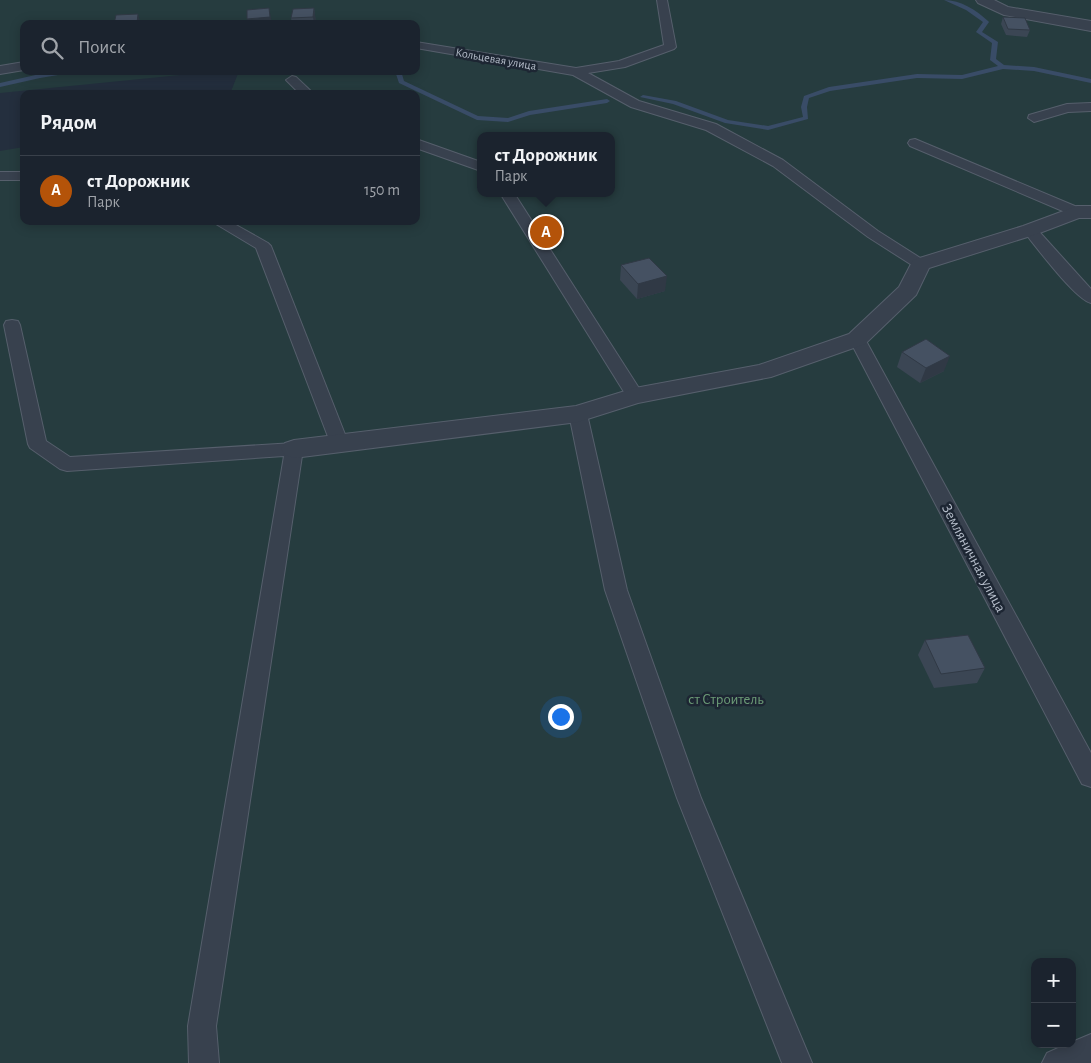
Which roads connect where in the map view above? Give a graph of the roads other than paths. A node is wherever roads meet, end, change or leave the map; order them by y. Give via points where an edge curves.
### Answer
1 (662, 0) edge
2 (983, 0) edge
3 (1091, 26) edge
4 (420, 46) edge
5 (20, 67) edge
6 (0, 70) edge
7 (576, 72) junction
8 (292, 80) dead end
9 (303, 90) edge
10 (1091, 107) edge
11 (1034, 118) dead end
12 (420, 144) edge
13 (915, 144) dead end
14 (477, 166) edge
15 (0, 176) edge
16 (20, 176) edge
17 (510, 197) edge
18 (1084, 212) edge
19 (225, 225) edge
20 (1030, 230) junction
21 (920, 264) junction
22 (1091, 298) edge
23 (12, 326) dead end
24 (857, 339) junction
25 (635, 396) junction
26 (578, 414) junction
27 (340, 442) junction
28 (294, 449) junction
29 (1091, 776) edge
30 (1091, 1049) edge
31 (204, 1063) edge
32 (797, 1063) edge
33 (1057, 1063) edge

1 - 7 lane via 670,47 621,64
2 - 3 street via 1004,11
4 - 7 lane, Кольцевая улица
5 - 6 lane
7 - 21 lane via 634,104 711,127 778,163 873,234
8 - 9 lane
10 - 11 lane via 1067,108
12 - 14 lane
13 - 18 lane
15 - 16 lane
17 - 25 lane
18 - 20 street
19 - 27 lane via 263,246
20 - 21 street
20 - 22 lane
21 - 24 street via 908,290
23 - 28 lane via 36,444 67,464
24 - 25 street via 763,372
24 - 29 lane, Земляничная улица
25 - 26 street
26 - 27 street
26 - 32 lane via 616,590 690,798
27 - 28 street
28 - 31 lane via 202,1026
30 - 33 lane

